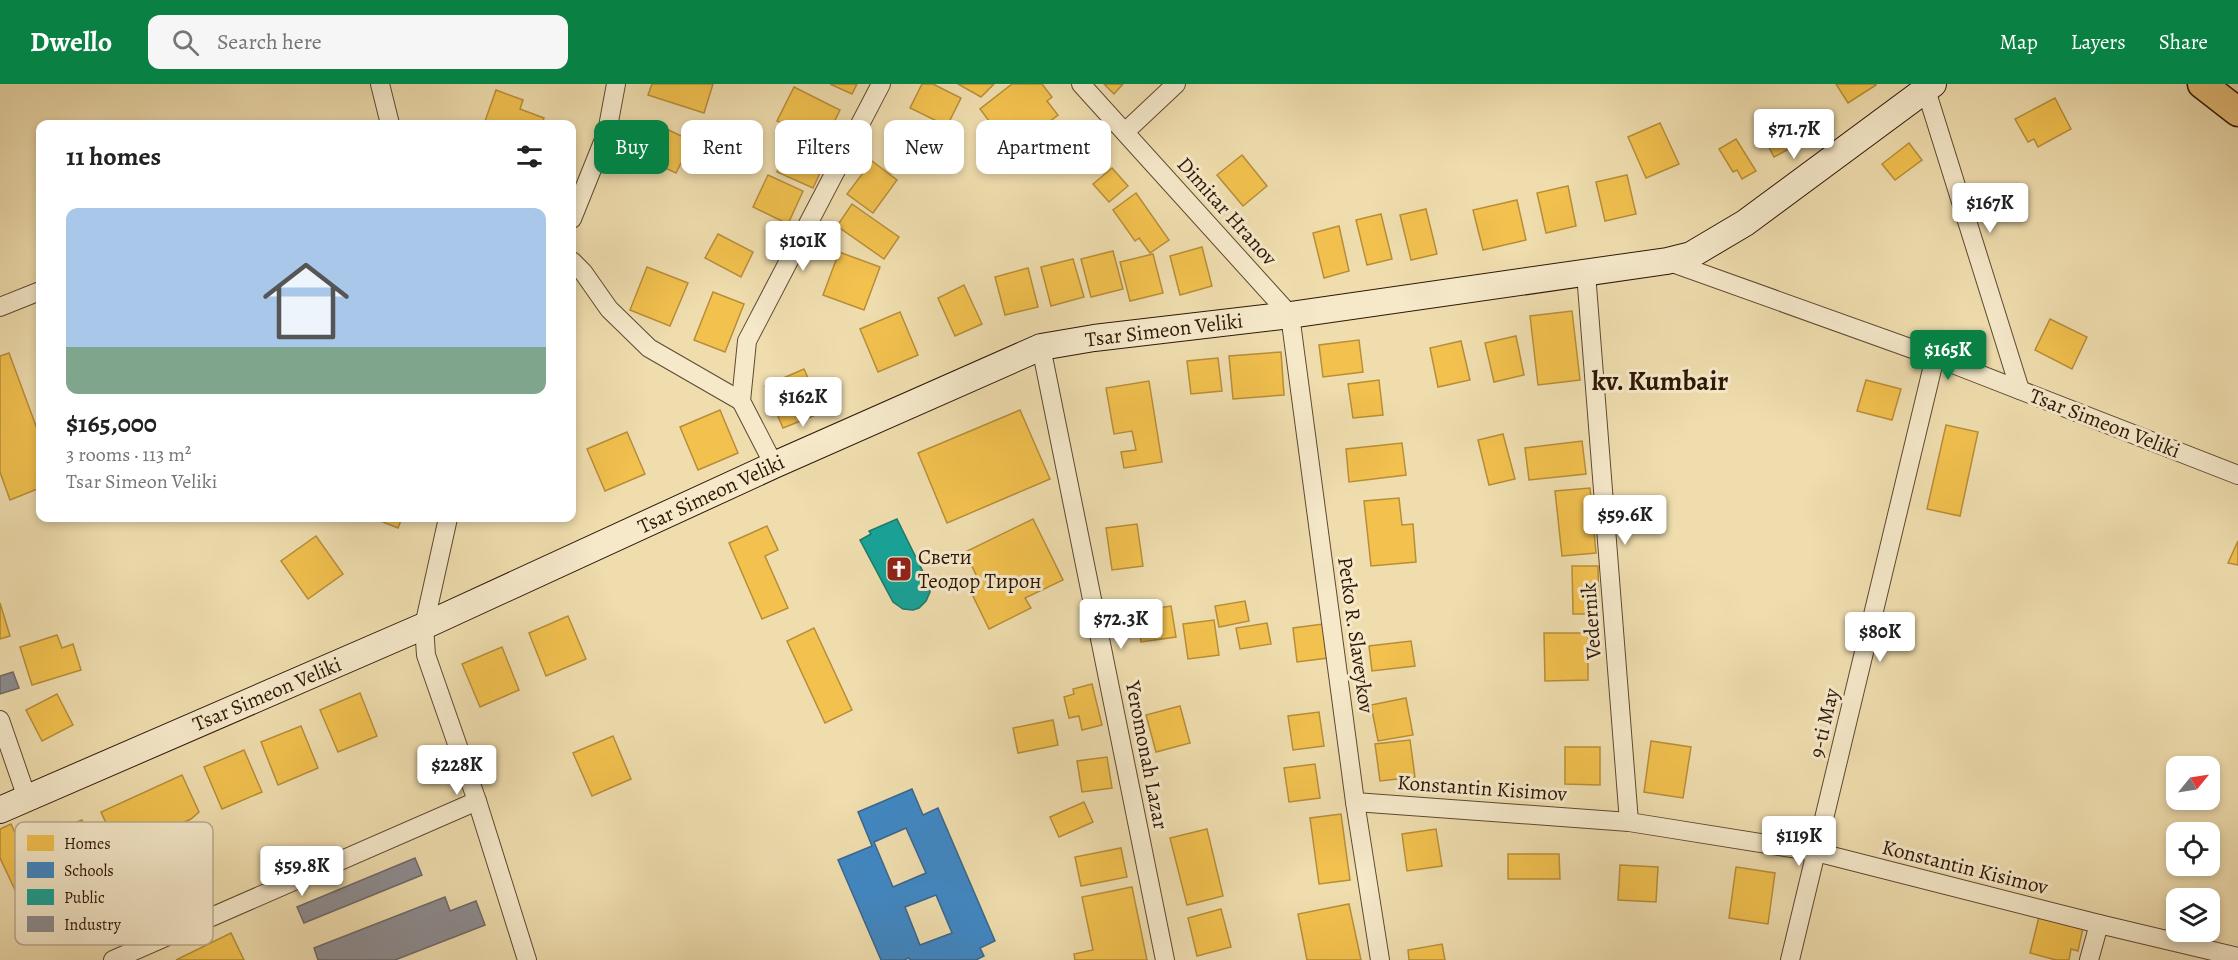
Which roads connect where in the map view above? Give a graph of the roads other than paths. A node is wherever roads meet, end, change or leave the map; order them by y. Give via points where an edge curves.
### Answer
1 (380, 84) edge
2 (616, 84) edge
3 (881, 84) edge
4 (1081, 84) edge
5 (1176, 84) edge
6 (2202, 84) edge
7 (1930, 87) edge
8 (2238, 112) edge
9 (389, 120) edge
10 (1125, 132) junction
11 (576, 209) edge
12 (1667, 261) junction
13 (576, 265) edge
14 (1586, 273) junction
15 (36, 293) edge
16 (0, 307) edge
17 (1290, 315) junction
18 (1041, 347) junction
19 (1935, 357) junction
20 (2020, 390) junction
21 (741, 401) junction
22 (774, 465) junction
23 (2238, 475) edge
24 (447, 522) edge
25 (424, 626) junction
26 (0, 720) edge
27 (27, 798) junction
28 (477, 801) junction
29 (1355, 802) junction
30 (0, 810) edge
31 (1629, 822) junction
32 (1816, 852) junction
33 (213, 916) edge
34 (2099, 924) junction
35 (147, 945) edge
36 (2238, 957) edge
37 (113, 960) edge
38 (527, 960) edge
39 (1165, 960) edge
40 (1380, 960) edge
41 (1790, 960) edge
42 (2090, 960) edge

1 - 9 street
2 - 11 street via 607,132
3 - 21 street via 747,341
4 - 10 street, Dimitar Hranov
5 - 10 street
6 - 8 main road
7 - 12 main road, Tsar Simeon Veliki via 1744,223 1691,255
7 - 20 street
10 - 17 street, Dimitar Hranov
12 - 14 main road, Tsar Simeon Veliki
12 - 19 street, Tsar Simeon Veliki
13 - 21 street via 609,309 649,348
14 - 17 main road, Tsar Simeon Veliki
14 - 31 street, Vedernik
15 - 16 street
17 - 18 main road, Tsar Simeon Veliki
17 - 29 street, Petko R. Slaveykov
18 - 22 main road, Tsar Simeon Veliki
18 - 39 street, Yeromonah Lazar
19 - 20 street, Tsar Simeon Veliki
19 - 32 street, 9-ti May
20 - 23 street, Tsar Simeon Veliki
21 - 22 street
22 - 25 main road, Tsar Simeon Veliki
24 - 25 street
25 - 27 main road, Tsar Simeon Veliki
25 - 28 street via 426,655
26 - 27 street
27 - 30 main road, Tsar Simeon Veliki
28 - 33 street
28 - 38 street
29 - 31 street, Konstantin Kisimov
29 - 40 street, Petko R. Slaveykov
31 - 32 street, Konstantin Kisimov
32 - 34 street, Konstantin Kisimov
32 - 41 street, 9-ti May
34 - 36 street, Konstantin Kisimov
34 - 42 street
35 - 37 street

